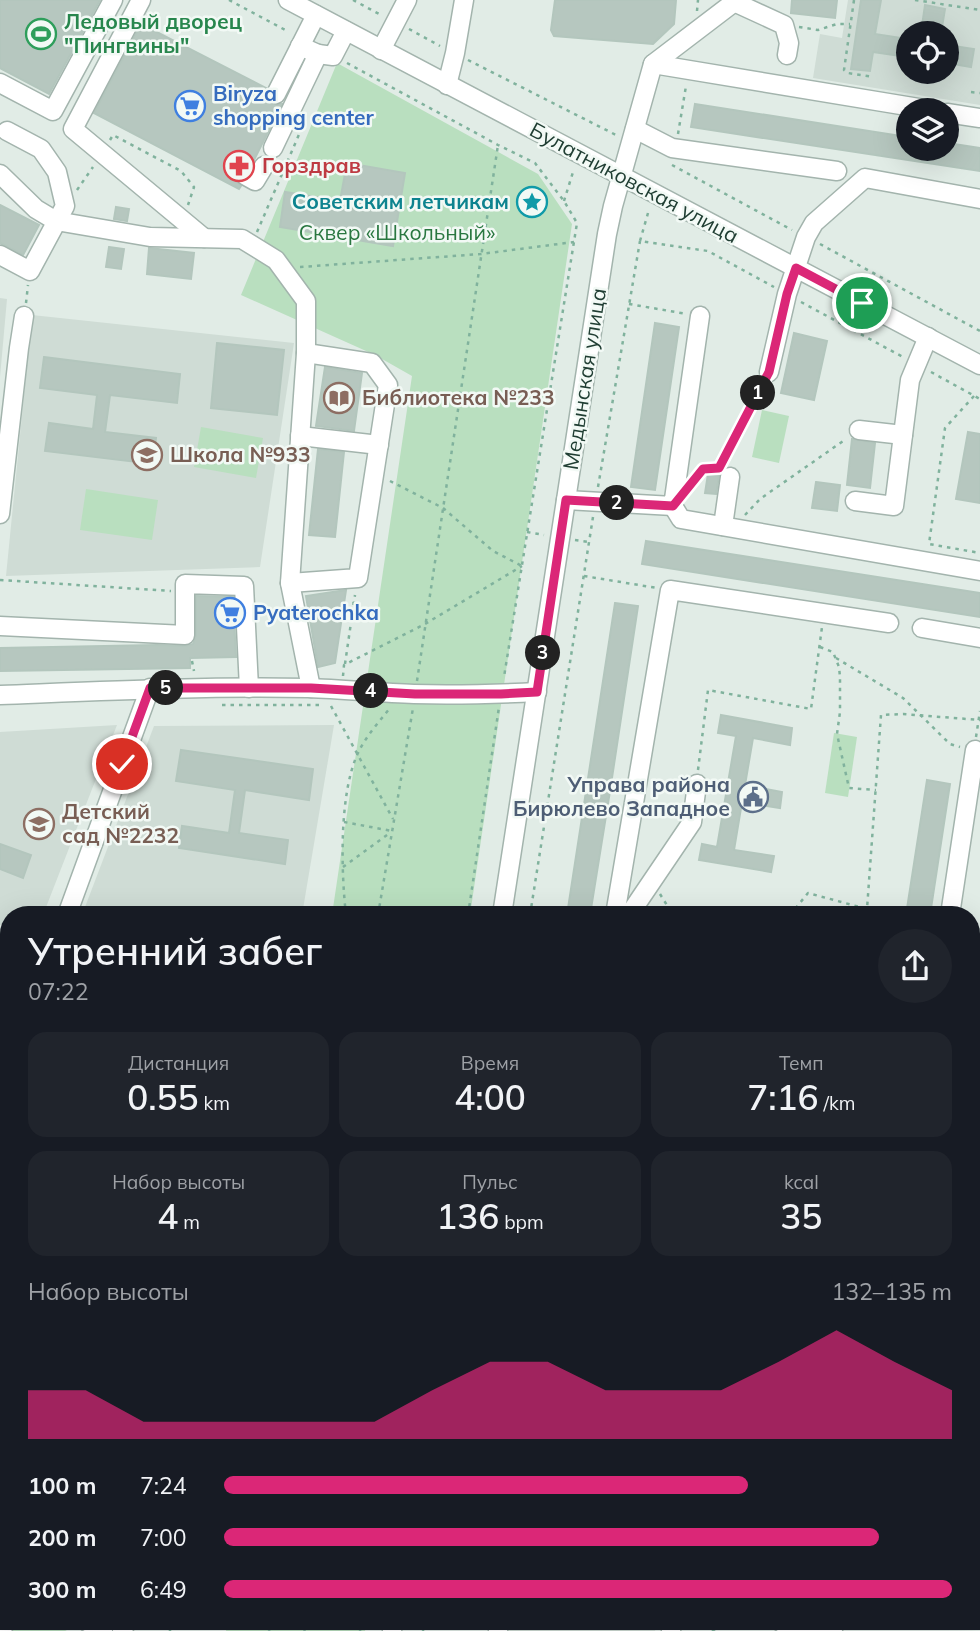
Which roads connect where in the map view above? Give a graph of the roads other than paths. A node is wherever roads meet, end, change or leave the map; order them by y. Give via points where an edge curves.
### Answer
1 (113, 0) edge
2 (141, 0) edge
3 (288, 0) edge
4 (407, 0) edge
5 (464, 0) edge
6 (735, 1) edge
7 (316, 15) junction
8 (346, 31) junction
9 (302, 43) junction
10 (381, 50) junction
11 (325, 55) junction
12 (787, 55) dead end
13 (653, 64) junction
14 (0, 83) edge
15 (447, 85) junction
16 (276, 94) dead end
17 (896, 104) edge
18 (959, 115) edge
19 (980, 118) edge
20 (635, 130) junction
21 (7, 131) dead end
22 (273, 148) dead end
23 (264, 166) dead end
24 (837, 170) dead end
25 (0, 174) edge
26 (246, 176) dead end
27 (621, 176) junction
28 (980, 199) edge
29 (60, 214) junction
30 (204, 238) junction
31 (0, 255) edge
32 (796, 268) junction
33 (23, 316) road end
34 (700, 316) road end
35 (928, 337) junction
36 (306, 353) junction
37 (980, 365) edge
38 (769, 372) road end
39 (859, 430) road end
40 (903, 435) junction
41 (300, 436) junction
42 (379, 445) junction
43 (4, 446) edge
44 (730, 477) dead end
45 (566, 500) junction
46 (855, 501) dead end
47 (673, 506) junction
48 (0, 514) edge
49 (728, 527) junction
50 (980, 571) edge
51 (290, 583) junction
52 (889, 623) dead end
53 (0, 626) edge
54 (922, 628) dead end
55 (980, 638) edge
56 (150, 688) junction
57 (249, 688) junction
58 (311, 688) junction
59 (537, 692) junction
60 (0, 695) edge
61 (975, 750) road end
62 (696, 784) road end
63 (70, 906) edge
64 (503, 906) edge
65 (617, 906) edge
66 (635, 906) edge
67 (951, 906) edge

1 - 14 street via 53,111
2 - 30 street via 73,129
3 - 7 street, Булатниковская улица
4 - 10 street
5 - 15 street
6 - 12 street via 784,25
6 - 13 street
7 - 8 street, Булатниковская улица
7 - 9 street
8 - 10 street, Булатниковская улица
8 - 11 street
9 - 11 street
9 - 16 street
10 - 15 street, Булатниковская улица
11 - 22 street
13 - 17 street
13 - 20 street, Медынская улица
15 - 27 street, Булатниковская улица
18 - 19 street
20 - 24 street via 676,149
20 - 27 street, Медынская улица
21 - 29 street via 41,149 57,172
23 - 26 street via 255,181
25 - 29 street via 36,209
27 - 32 street, Булатниковская улица
27 - 45 street, Медынская улица via 607,234
28 - 32 street via 865,178 814,223
29 - 30 street via 150,237
29 - 31 street via 30,271
30 - 36 street via 242,239 276,260 306,301
32 - 35 street, Булатниковская улица
32 - 38 street
33 - 43 street
34 - 47 street
35 - 37 street, Булатниковская улица
35 - 40 street via 910,380
36 - 41 street
36 - 42 street via 372,363 388,385
39 - 40 street
40 - 46 street via 894,506
41 - 42 street
41 - 51 street
42 - 51 street via 358,578
43 - 48 street
44 - 49 street
45 - 47 street
45 - 59 street, Медынская улица
47 - 49 street via 681,519
49 - 50 street
51 - 58 street
52 - 65 street via 670,590
53 - 57 street via 185,635 185,584 244,586
54 - 55 street
56 - 57 street
56 - 60 street
56 - 63 street
57 - 58 street
58 - 59 street via 336,698
59 - 64 street, Медынская улица
61 - 67 street
62 - 66 street via 692,822

